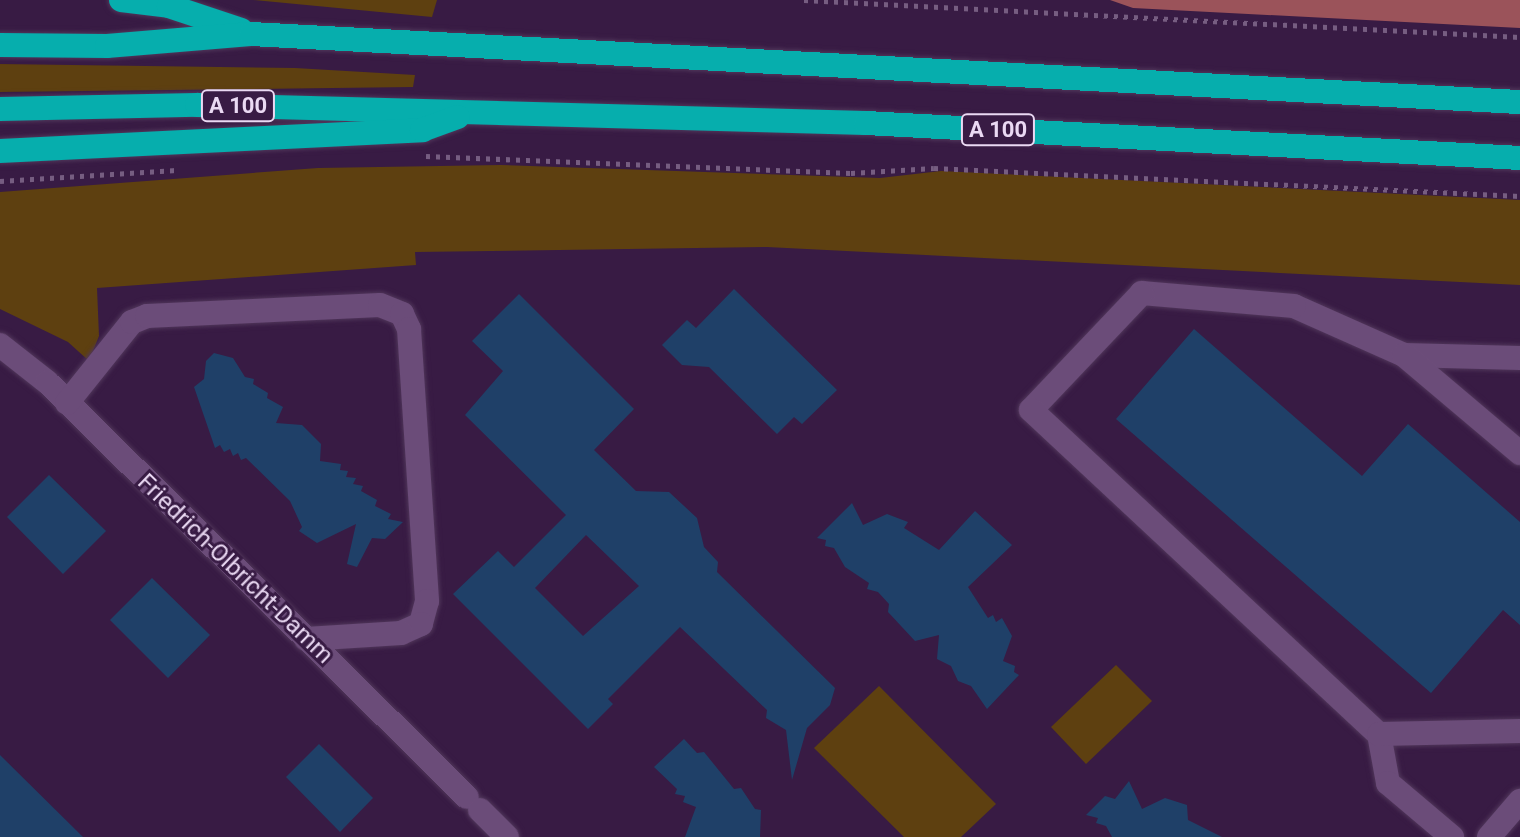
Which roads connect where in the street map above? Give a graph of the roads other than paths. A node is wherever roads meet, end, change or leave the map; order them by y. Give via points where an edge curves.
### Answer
1 (121, 0) edge
2 (251, 34) junction
3 (0, 45) edge
4 (1520, 102) edge
5 (0, 109) edge
6 (476, 111) junction
7 (0, 151) edge
8 (1520, 158) edge
9 (0, 345) edge
10 (1404, 355) junction
11 (1520, 358) edge
12 (67, 403) junction
13 (1520, 453) edge
14 (306, 639) junction
15 (1520, 731) edge
16 (1379, 734) junction
17 (1520, 801) edge
18 (1496, 830) edge
19 (507, 837) edge
20 (1452, 837) edge

1 - 2 highway via 169,6
2 - 3 highway, A 100 via 107,46
2 - 4 highway, A 100
5 - 6 highway, A 100 via 197,105
6 - 7 highway via 422,130
6 - 8 highway, A 100 via 866,123
9 - 12 street, Friedrich-Olbricht-Damm
10 - 11 street
10 - 13 street
10 - 16 street via 1294,306 1142,293 1031,410
12 - 14 street, Friedrich-Olbricht-Damm
12 - 14 street via 132,322 147,316 380,305 402,314 409,329 427,601 421,624 401,633
14 - 19 street, Friedrich-Olbricht-Damm
15 - 16 street
16 - 20 street via 1388,783
17 - 18 street

